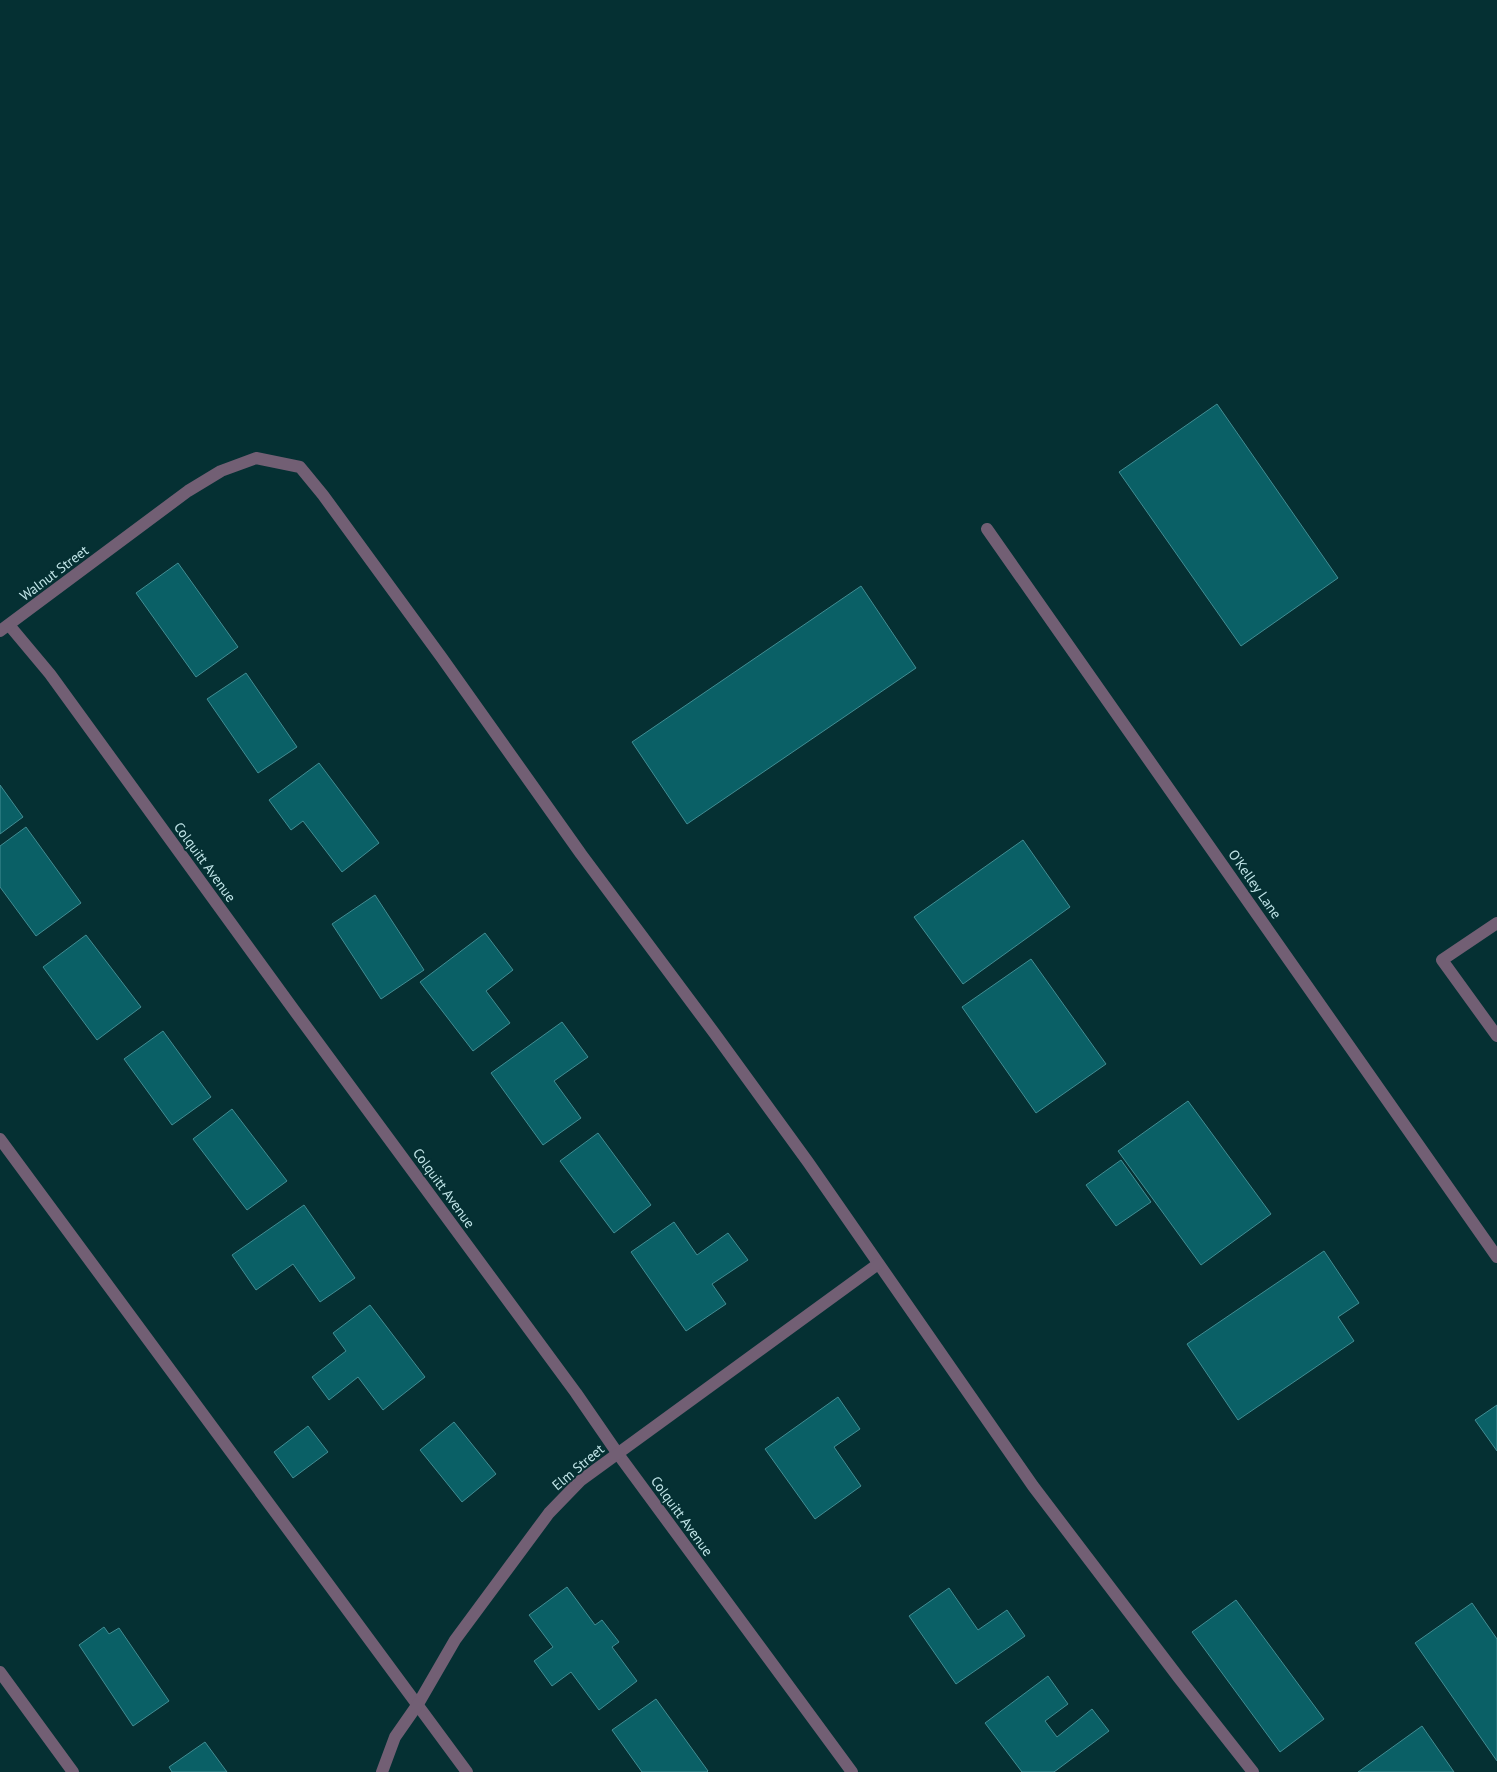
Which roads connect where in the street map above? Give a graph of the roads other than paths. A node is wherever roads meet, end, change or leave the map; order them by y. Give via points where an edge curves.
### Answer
1 (987, 530) dead end
2 (4, 628) edge
3 (1497, 923) edge
4 (1497, 1036) edge
5 (0, 1139) edge
6 (1497, 1257) edge
7 (878, 1264) junction
8 (618, 1454) junction
9 (0, 1672) edge
10 (418, 1704) junction
11 (73, 1772) edge
12 (382, 1772) edge
13 (467, 1772) edge
14 (852, 1772) edge
15 (1253, 1772) edge

1 - 6 street, O'Kelley Lane
2 - 7 street, Walnut Street via 188,491 221,471 256,458 300,468 335,510 581,854 808,1162
2 - 8 street, Colquitt Avenue via 50,674 576,1392
3 - 4 street via 1442,960
5 - 10 street
7 - 8 street, Elm Street
7 - 15 street, Walnut Street via 1033,1486
8 - 10 street, Elm Street via 580,1481 549,1512 455,1640
8 - 14 street, Colquitt Avenue
9 - 11 street
10 - 12 street, Elm Street via 395,1737
10 - 13 street

